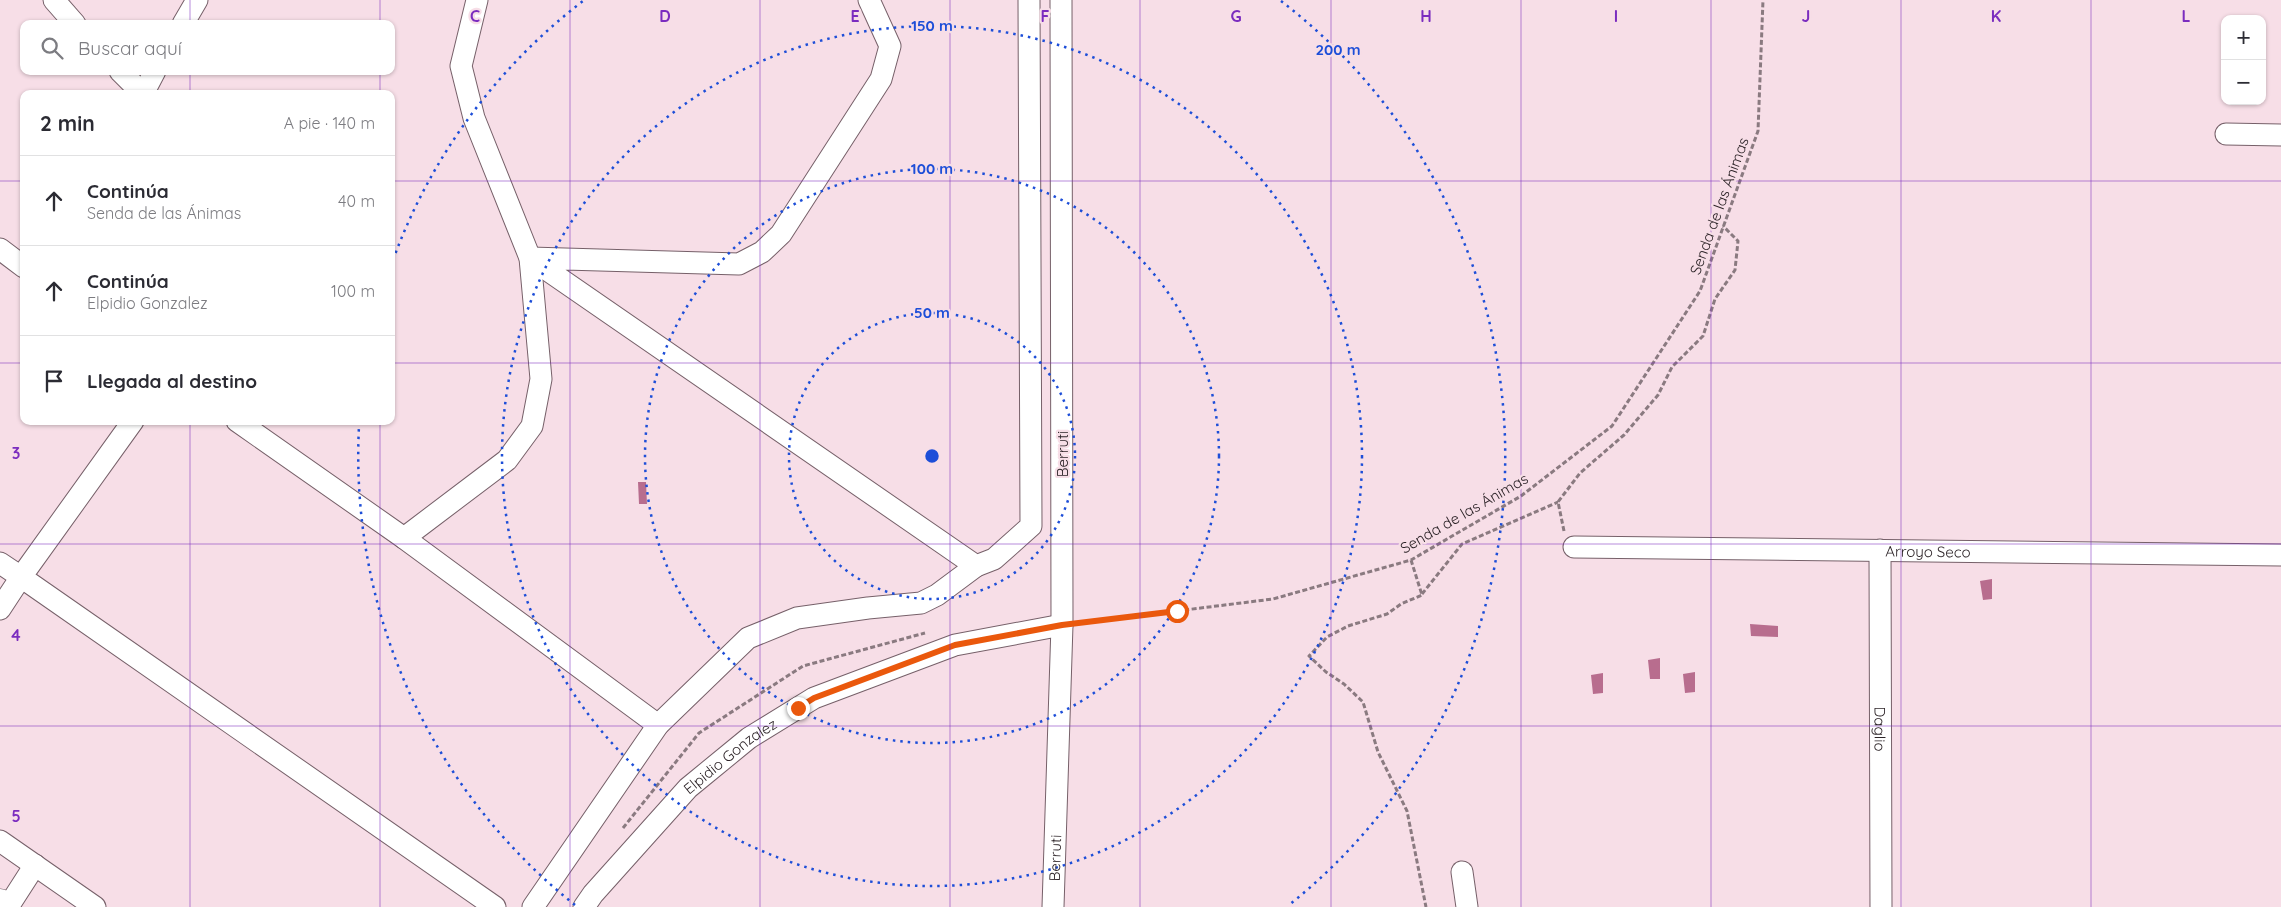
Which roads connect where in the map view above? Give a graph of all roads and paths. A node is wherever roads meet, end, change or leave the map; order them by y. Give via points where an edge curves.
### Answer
1 (54, 0) edge
2 (198, 0) edge
3 (477, 0) edge
4 (869, 0) edge
5 (1029, 0) edge
6 (1062, 0) edge
7 (1763, 0) edge
8 (72, 20) edge
9 (186, 20) edge
10 (124, 75) edge
11 (153, 75) edge
12 (140, 90) edge
13 (145, 90) edge
14 (2226, 134) dead end
15 (2281, 135) edge
16 (1724, 226) junction
17 (0, 249) edge
18 (530, 258) junction
19 (20, 264) edge
20 (130, 425) edge
21 (244, 425) edge
22 (1558, 502) junction
23 (404, 538) junction
24 (1574, 547) joint
25 (1880, 550) junction
26 (2281, 555) edge
27 (1411, 560) junction
28 (0, 563) edge
29 (976, 566) junction
30 (21, 577) junction
31 (1422, 594) junction
32 (0, 609) edge
33 (1062, 625) junction
34 (658, 724) junction
35 (0, 842) edge
36 (35, 865) junction
37 (1462, 872) dead end
38 (0, 904) edge
39 (7, 907) edge
40 (95, 907) edge
41 (495, 907) edge
42 (533, 907) edge
43 (584, 907) edge
44 (1053, 907) edge
45 (1426, 907) edge
46 (1467, 907) edge
47 (1881, 907) edge

1 - 8 street
2 - 9 street
3 - 18 street via 461,66 474,118
4 - 18 street via 890,46 881,79 781,234 762,252 739,264
5 - 29 street via 1032,526 994,559
6 - 33 street, Berruti
7 - 16 path, Senda de las Ánimas via 1758,131
10 - 12 street
11 - 13 street
14 - 15 street
16 - 22 path via 1738,241 1735,270 1715,299 1703,336 1672,368 1658,395 1624,435 1580,472
16 - 27 path, Senda de las Ánimas via 1700,291 1612,426 1521,496
17 - 19 street
18 - 23 street via 541,379 532,426 507,460
18 - 29 street
20 - 30 street
21 - 23 street
22 - 24 path via 1562,529
22 - 31 path via 1462,544
23 - 34 street
24 - 25 street, Arroyo Seco
25 - 26 street, Arroyo Seco
25 - 47 street, Daglio
27 - 31 path
27 - 33 path, Senda de las Ánimas via 1273,599
28 - 30 street
29 - 34 street via 937,595 920,603 798,618 748,638
30 - 32 street
30 - 41 street
31 - 45 path via 1386,614 1348,626 1327,637 1309,656 1363,702 1378,752 1407,811
33 - 43 street, Elpidio Gonzalez via 955,645 814,698 749,738 688,788
33 - 44 street, Berruti
34 - 42 street
35 - 36 street
36 - 39 street
36 - 40 street
37 - 46 street
38 - 39 main road

